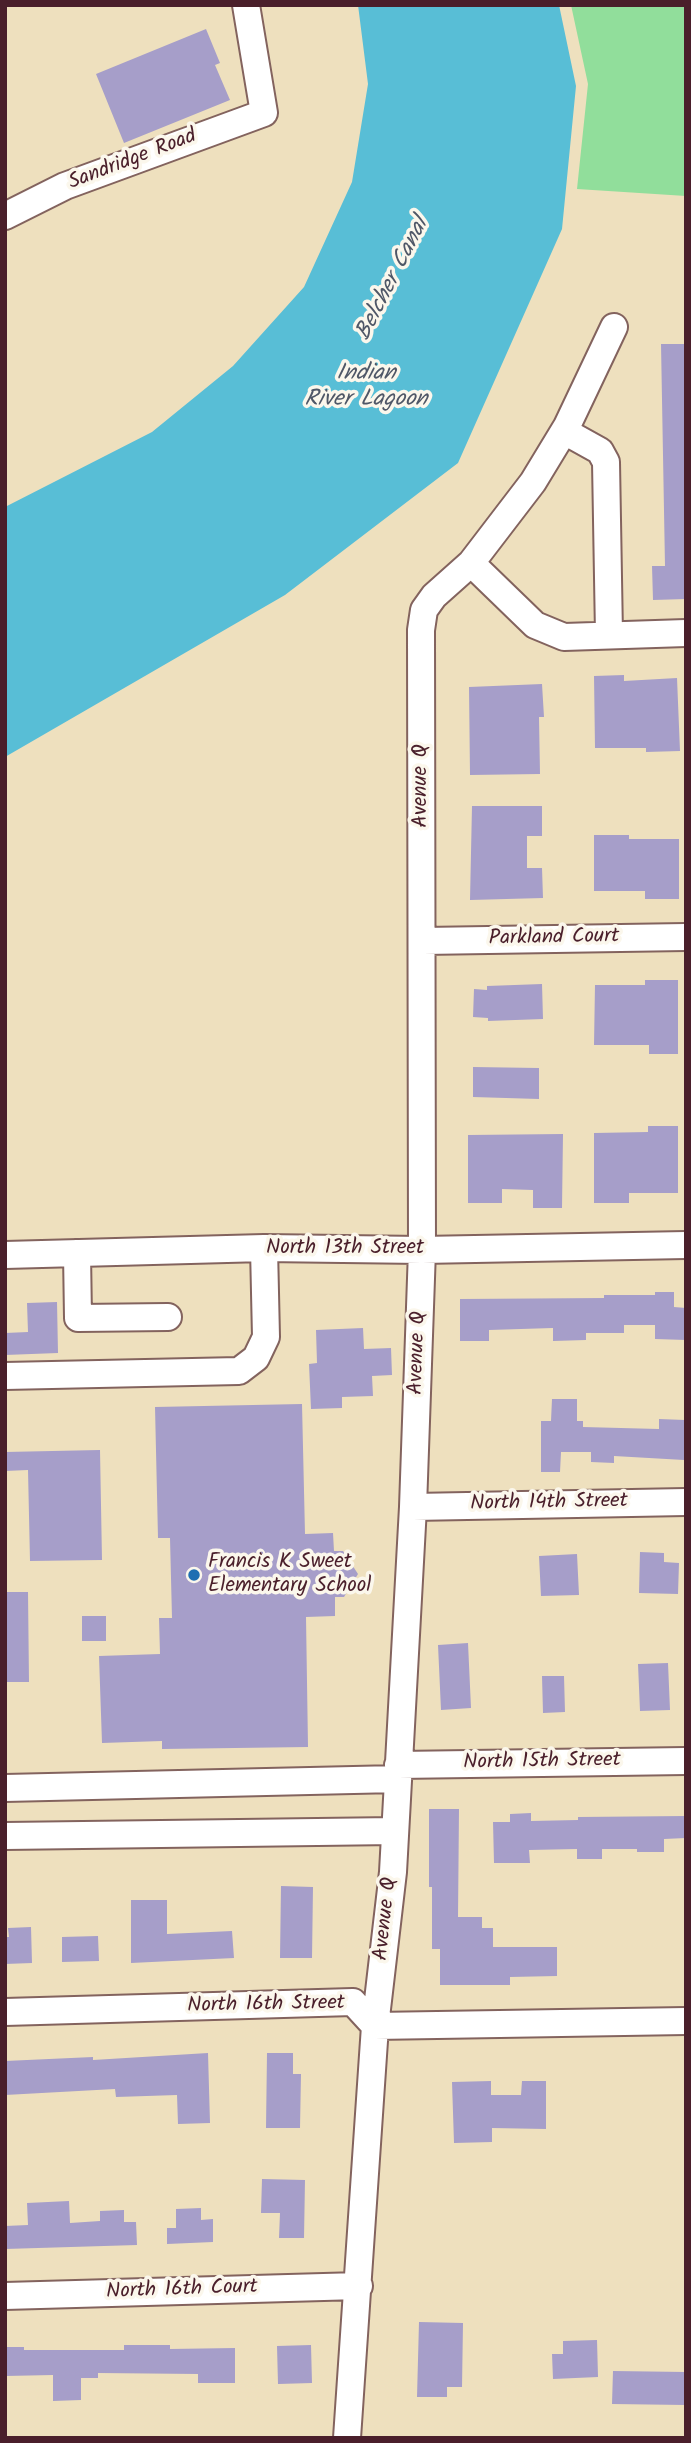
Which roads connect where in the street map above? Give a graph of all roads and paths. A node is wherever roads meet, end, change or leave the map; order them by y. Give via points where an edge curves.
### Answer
1 (246, 5) edge
2 (5, 216) edge
3 (614, 327) dead end
4 (564, 431) junction
5 (471, 563) junction
6 (686, 633) edge
7 (609, 635) junction
8 (686, 937) edge
9 (423, 941) junction
10 (686, 1245) edge
11 (264, 1248) junction
12 (422, 1250) junction
13 (77, 1253) junction
14 (5, 1255) edge
15 (168, 1317) dead end
16 (5, 1376) edge
17 (686, 1502) edge
18 (413, 1507) junction
19 (686, 1760) edge
20 (398, 1772) junction
21 (5, 1788) edge
22 (395, 1831) junction
23 (5, 1836) edge
24 (5, 2012) edge
25 (686, 2021) edge
26 (375, 2026) junction
27 (359, 2286) junction
28 (5, 2296) edge
29 (347, 2438) edge

1 - 2 street, Sandridge Road via 264,113 65,186
3 - 4 street, Avenue Q
4 - 5 street, Avenue Q via 533,482
4 - 7 street via 600,451 606,463
5 - 7 street via 536,625 564,637
5 - 9 street, Avenue Q via 434,596 424,610 421,630
6 - 7 street
8 - 9 street, Parkland Court
9 - 12 street, Avenue Q
10 - 12 street, North 13th Street
11 - 12 street, North 13th Street
11 - 13 street, North 13th Street
11 - 16 street via 266,1337 256,1358 239,1371
12 - 18 street, Avenue Q
13 - 14 street, North 13th Street
13 - 15 street via 78,1318
17 - 18 street, North 14th Street
18 - 20 street, Avenue Q
19 - 20 street, North 15th Street
20 - 21 street, North 15th Street
20 - 22 street, Avenue Q
22 - 23 street
22 - 26 street, Avenue Q
24 - 26 street, North 16th Street via 352,2002
25 - 26 street, North 16th Street
26 - 27 street, Avenue Q
27 - 28 street, North 16th Court
27 - 29 street, Avenue Q

